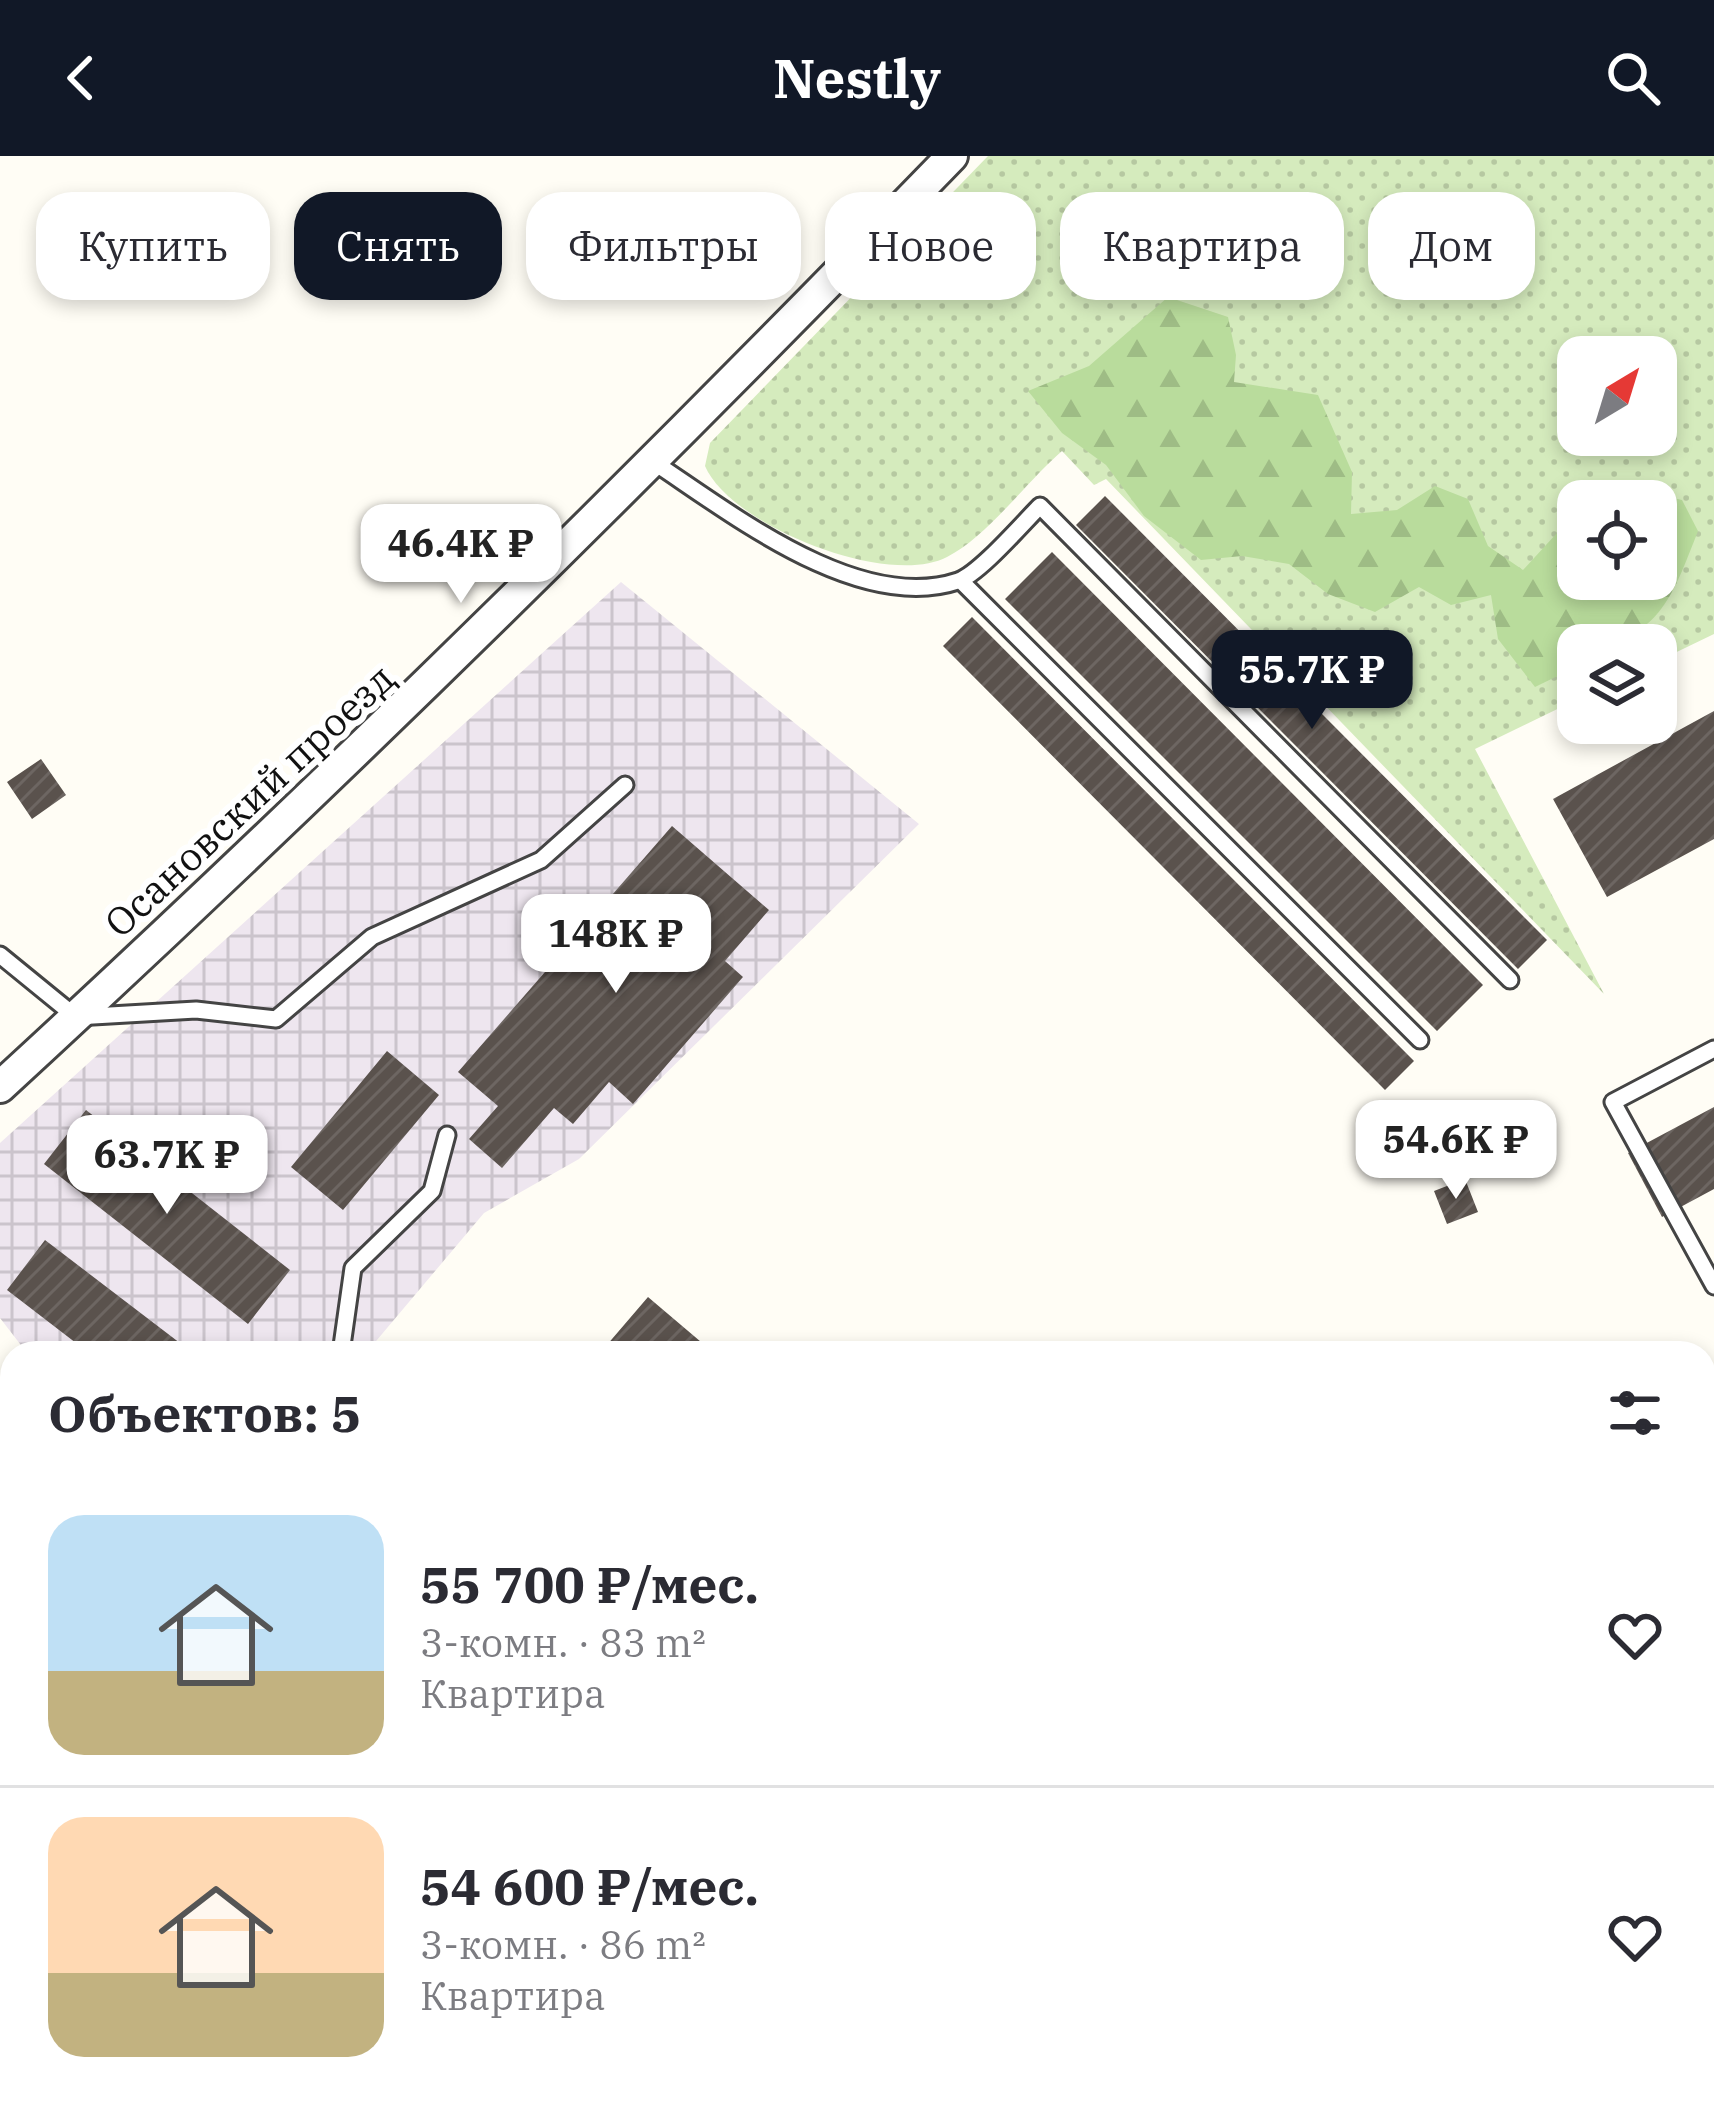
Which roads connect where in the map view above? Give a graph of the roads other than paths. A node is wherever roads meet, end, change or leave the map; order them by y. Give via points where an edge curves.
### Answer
1 (952, 156) edge
2 (655, 463) junction
3 (961, 581) junction
4 (626, 784) dead end
5 (0, 955) edge
6 (1510, 980) dead end
7 (76, 1017) junction
8 (1420, 1040) dead end
9 (1714, 1049) edge
10 (0, 1087) edge
11 (447, 1136) dead end
12 (1714, 1286) edge
13 (343, 1341) edge

1 - 2 street, Осановский проезд
2 - 3 lane via 780,546 818,561 899,588
2 - 7 street, Осановский проезд
3 - 6 lane via 1040,506
3 - 8 lane
4 - 7 lane via 541,860 372,937 276,1019 196,1010
5 - 7 lane
7 - 10 street, Осановский проезд
9 - 12 lane via 1613,1102
11 - 13 lane via 432,1191 353,1268

